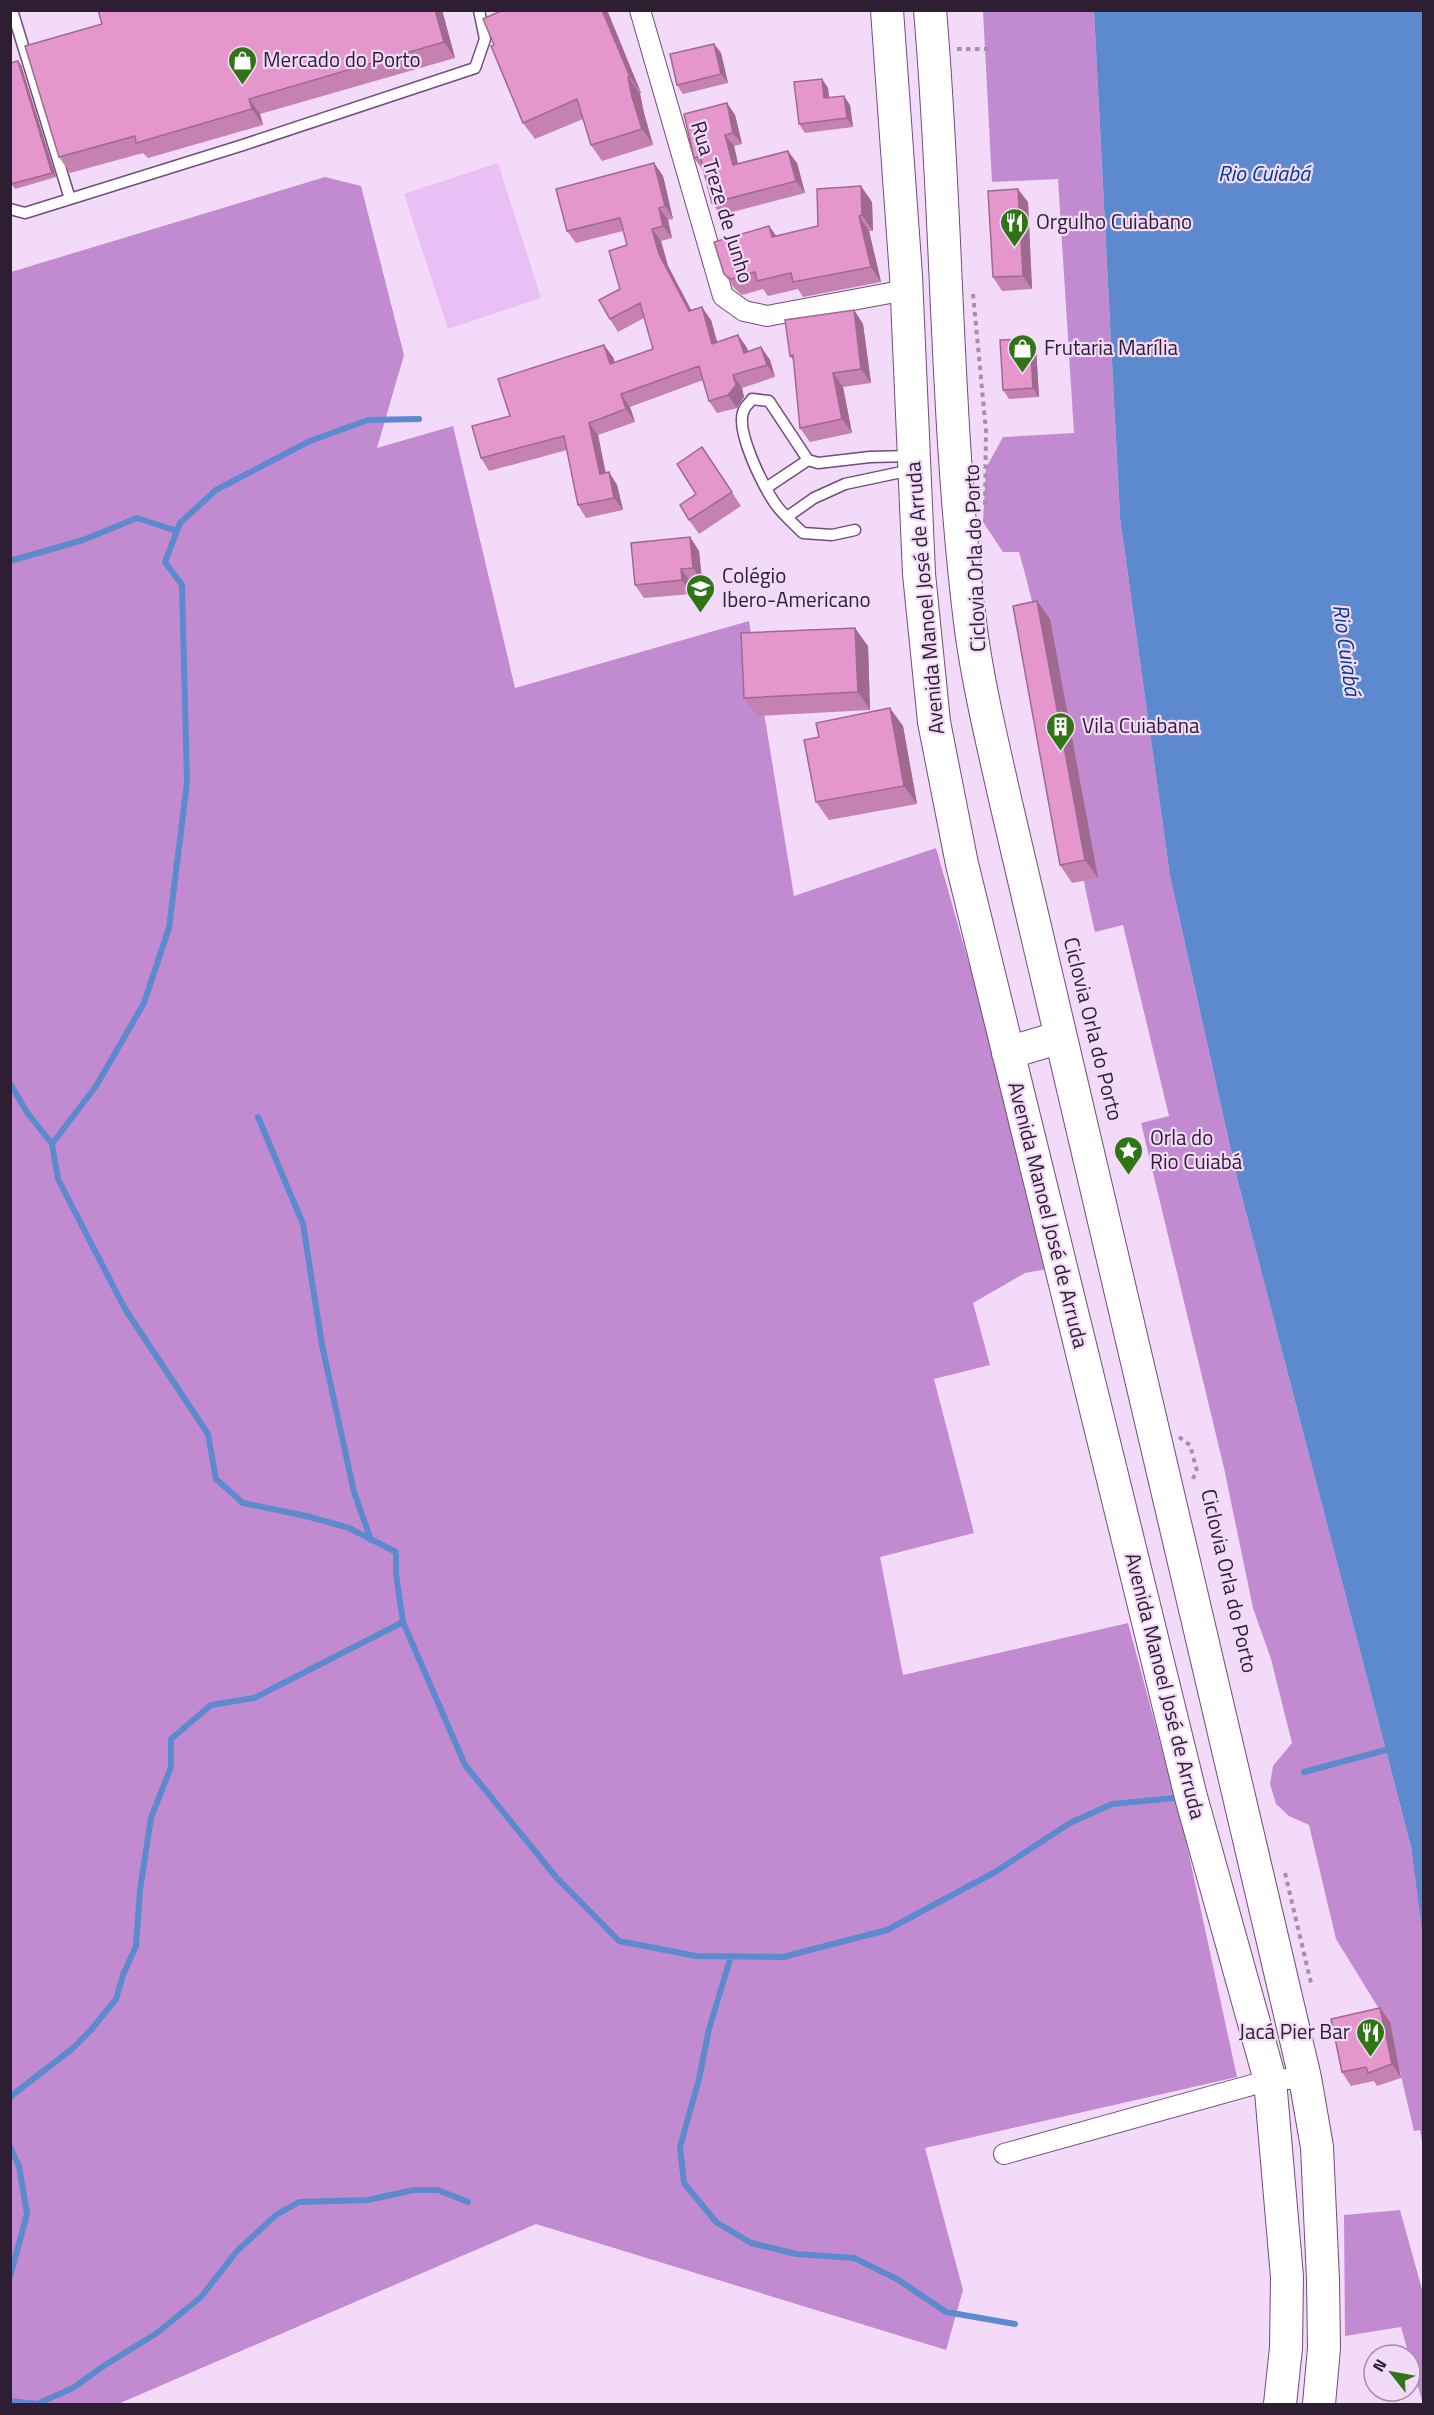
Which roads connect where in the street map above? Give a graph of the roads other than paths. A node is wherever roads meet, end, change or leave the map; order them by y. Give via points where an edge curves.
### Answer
1 (12, 10) edge
2 (478, 10) edge
3 (640, 10) edge
4 (887, 10) edge
5 (930, 10) edge
6 (70, 199) junction
7 (10, 209) edge
8 (906, 290) junction
9 (808, 460) junction
10 (914, 462) junction
11 (766, 488) junction
12 (787, 517) junction
13 (855, 530) dead end
14 (1061, 1036) junction
15 (1008, 1053) junction
16 (1305, 2078) junction
17 (1270, 2080) junction
18 (1004, 2154) dead end
19 (1280, 2404) edge
20 (1319, 2404) edge

1 - 6 lane
2 - 6 lane via 485,39 475,68
3 - 8 street, Rua Treze de Junho via 723,296 744,311 767,316
4 - 8 main road, Avenida Manoel José de Arruda
5 - 14 main road, Avenida Manoel José de Arruda via 952,420 971,630 985,708
6 - 7 lane via 26,213
8 - 10 main road, Avenida Manoel José de Arruda
9 - 10 lane
9 - 11 lane
9 - 11 lane via 769,401 752,399 742,412 742,430
10 - 12 lane via 845,484 814,498
10 - 15 main road, Avenida Manoel José de Arruda via 919,574 934,722 962,864
11 - 12 lane
12 - 13 lane via 803,533 832,535
14 - 15 main road
14 - 16 main road, Avenida Manoel José de Arruda
15 - 17 main road, Avenida Manoel José de Arruda via 1191,1797
16 - 17 street
16 - 20 main road, Avenida Manoel José de Arruda via 1317,2147 1323,2269 1324,2348
17 - 18 street
17 - 19 main road, Avenida Manoel José de Arruda via 1287,2277

